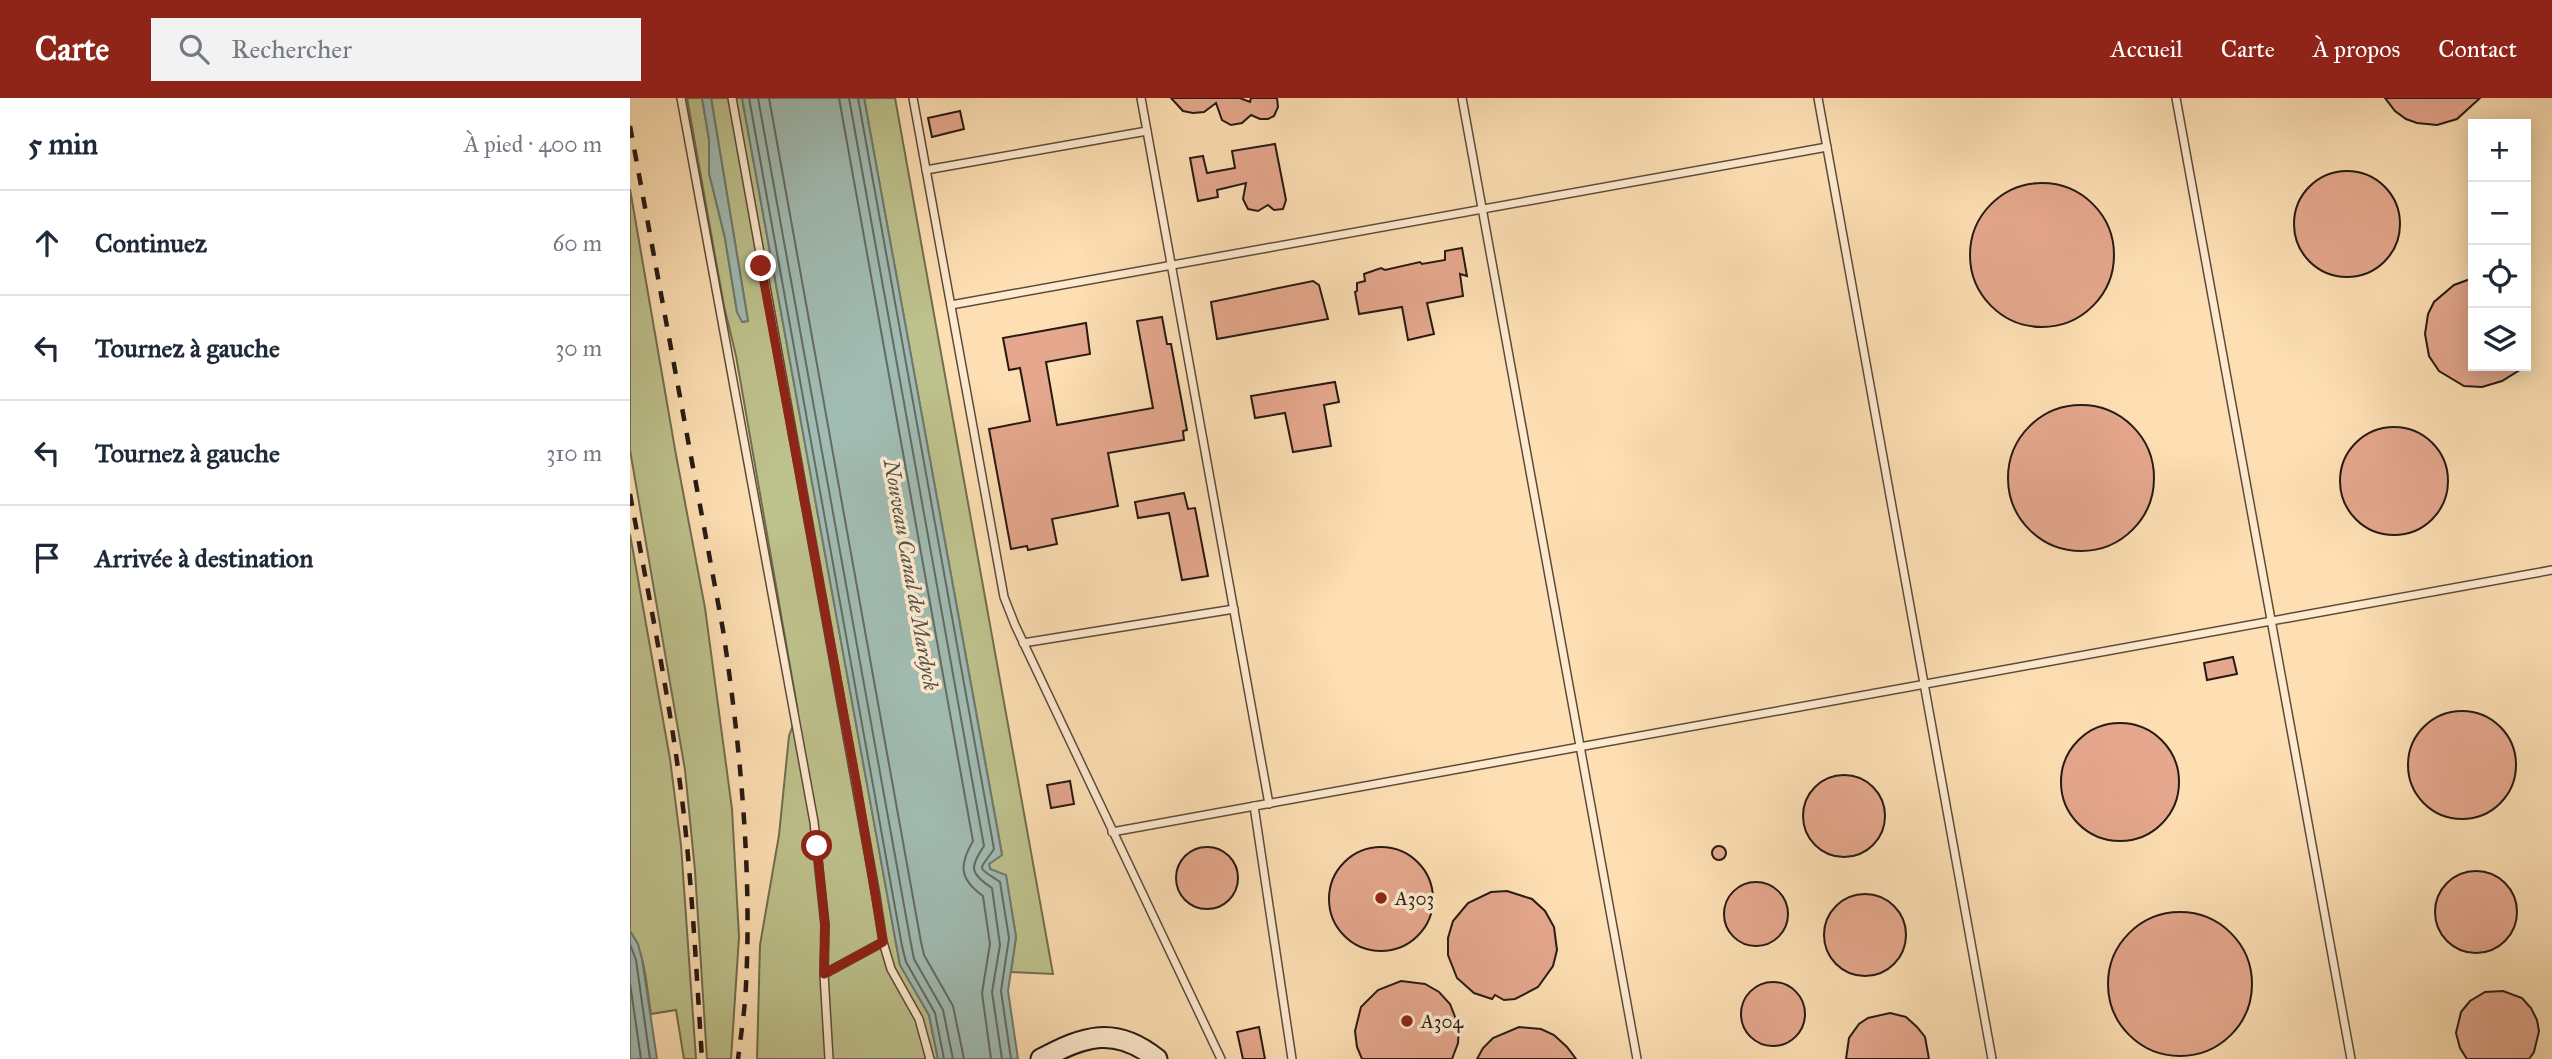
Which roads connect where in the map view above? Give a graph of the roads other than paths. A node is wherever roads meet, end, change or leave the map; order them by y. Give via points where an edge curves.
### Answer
1 (681, 98) edge
2 (732, 98) edge
3 (914, 98) edge
4 (1141, 98) edge
5 (1462, 98) edge
6 (1818, 98) edge
7 (2176, 98) edge
8 (1147, 131) junction
9 (1827, 147) junction
10 (926, 170) junction
11 (1483, 209) junction
12 (1171, 265) junction
13 (951, 305) junction
14 (2552, 570) edge
15 (1234, 609) junction
16 (2272, 622) junction
17 (1023, 643) junction
18 (1924, 685) junction
19 (1580, 747) junction
20 (1269, 804) junction
21 (1254, 806) junction
22 (1112, 832) junction
23 (883, 942) junction
24 (824, 974) junction
25 (829, 1059) edge
26 (930, 1059) edge
27 (1041, 1059) edge
28 (1157, 1059) edge
29 (1221, 1059) edge
30 (1292, 1059) edge
31 (1637, 1059) edge
32 (1992, 1059) edge
33 (2351, 1059) edge

1 - 24 lane via 814,822 824,917
2 - 23 lane
3 - 10 lane
4 - 8 lane
5 - 11 lane
6 - 9 lane
7 - 16 lane
8 - 10 lane
8 - 12 lane
9 - 11 lane
9 - 18 lane
10 - 13 lane
11 - 12 lane
11 - 19 lane
12 - 13 lane
12 - 15 lane
13 - 17 lane via 1002,588
14 - 16 lane
15 - 17 lane
15 - 20 lane
16 - 18 lane
16 - 33 lane
17 - 22 lane
18 - 19 lane
18 - 32 lane
19 - 20 lane
19 - 31 lane
20 - 21 lane
21 - 22 lane
21 - 30 lane
22 - 29 lane
23 - 24 lane
23 - 26 lane via 891,969 919,1019
24 - 25 lane
27 - 28 main road via 1096,1037 1137,1045

